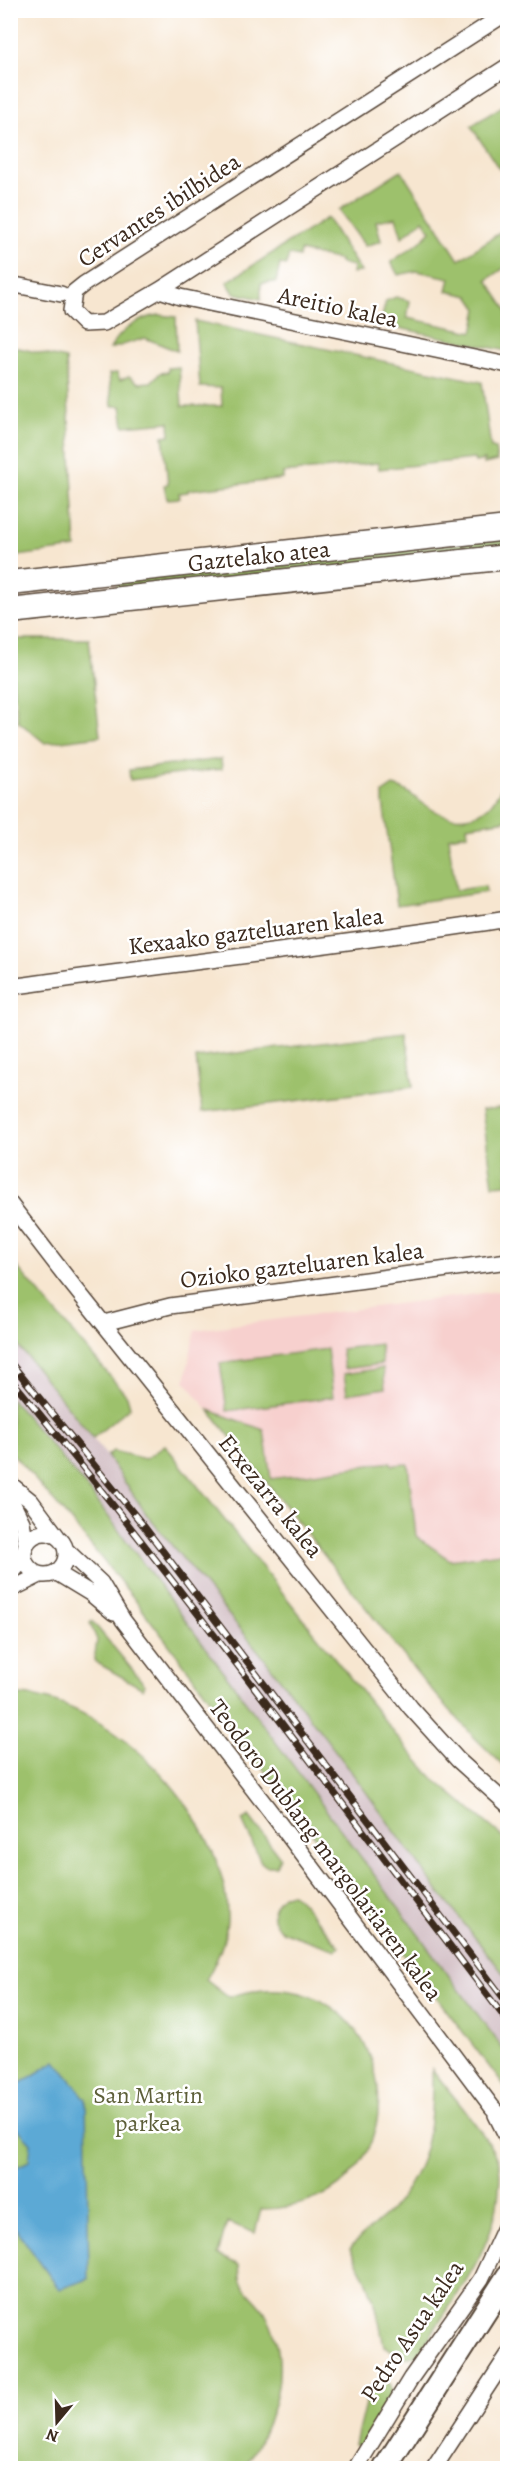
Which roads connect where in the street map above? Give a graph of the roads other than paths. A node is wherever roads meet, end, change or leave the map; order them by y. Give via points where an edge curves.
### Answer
1 (507, 12) edge
2 (507, 66) edge
3 (10, 284) edge
4 (160, 290) junction
5 (61, 294) dead end
6 (507, 365) edge
7 (507, 528) edge
8 (507, 557) edge
9 (10, 584) edge
10 (10, 611) edge
11 (507, 919) edge
12 (10, 987) edge
13 (10, 1204) edge
14 (507, 1261) edge
15 (104, 1323) junction
16 (10, 1484) edge
17 (10, 1498) edge
18 (57, 1536) junction
19 (66, 1550) junction
20 (25, 1551) junction
21 (57, 1573) junction
22 (10, 1575) edge
23 (40, 1575) junction
24 (10, 1590) edge
25 (123, 1620) junction
26 (507, 1805) edge
27 (492, 2107) junction
28 (507, 2124) edge
29 (507, 2139) edge
30 (507, 2221) edge
31 (507, 2276) edge
32 (507, 2355) edge
33 (357, 2469) edge
34 (385, 2469) edge
35 (434, 2469) edge

1 - 4 street, Cervantes ibilbidea via 74,292 71,310 84,324 104,323
2 - 4 street, Cervantes ibilbidea
3 - 5 street
4 - 6 street, Areitio kalea
7 - 9 main road, Gaztelako atea
8 - 10 main road, Gaztelako atea
11 - 12 street, Kexaako gazteluaren kalea
13 - 15 street, Etxezarra kalea
14 - 15 street, Ozioko gazteluaren kalea via 170,1305
15 - 26 street, Etxezarra kalea via 411,1708 458,1760
16 - 18 street via 31,1501
17 - 20 street via 22,1522
18 - 19 street
18 - 20 street via 39,1534
19 - 21 street via 65,1562
19 - 25 street, Teodoro Dublang margolariaren kalea via 101,1583
20 - 22 street
20 - 23 street via 29,1569
21 - 23 street
21 - 25 street, Teodoro Dublang margolariaren kalea
23 - 24 street
25 - 27 street, Teodoro Dublang margolariaren kalea
27 - 28 street, Teodoro Dublang margolariaren kalea
27 - 29 street, Teodoro Dublang margolariaren kalea
30 - 33 street, Pedro Asua kalea via 481,2279 411,2378
31 - 34 main road, Pedro Asua kalea
32 - 35 street

